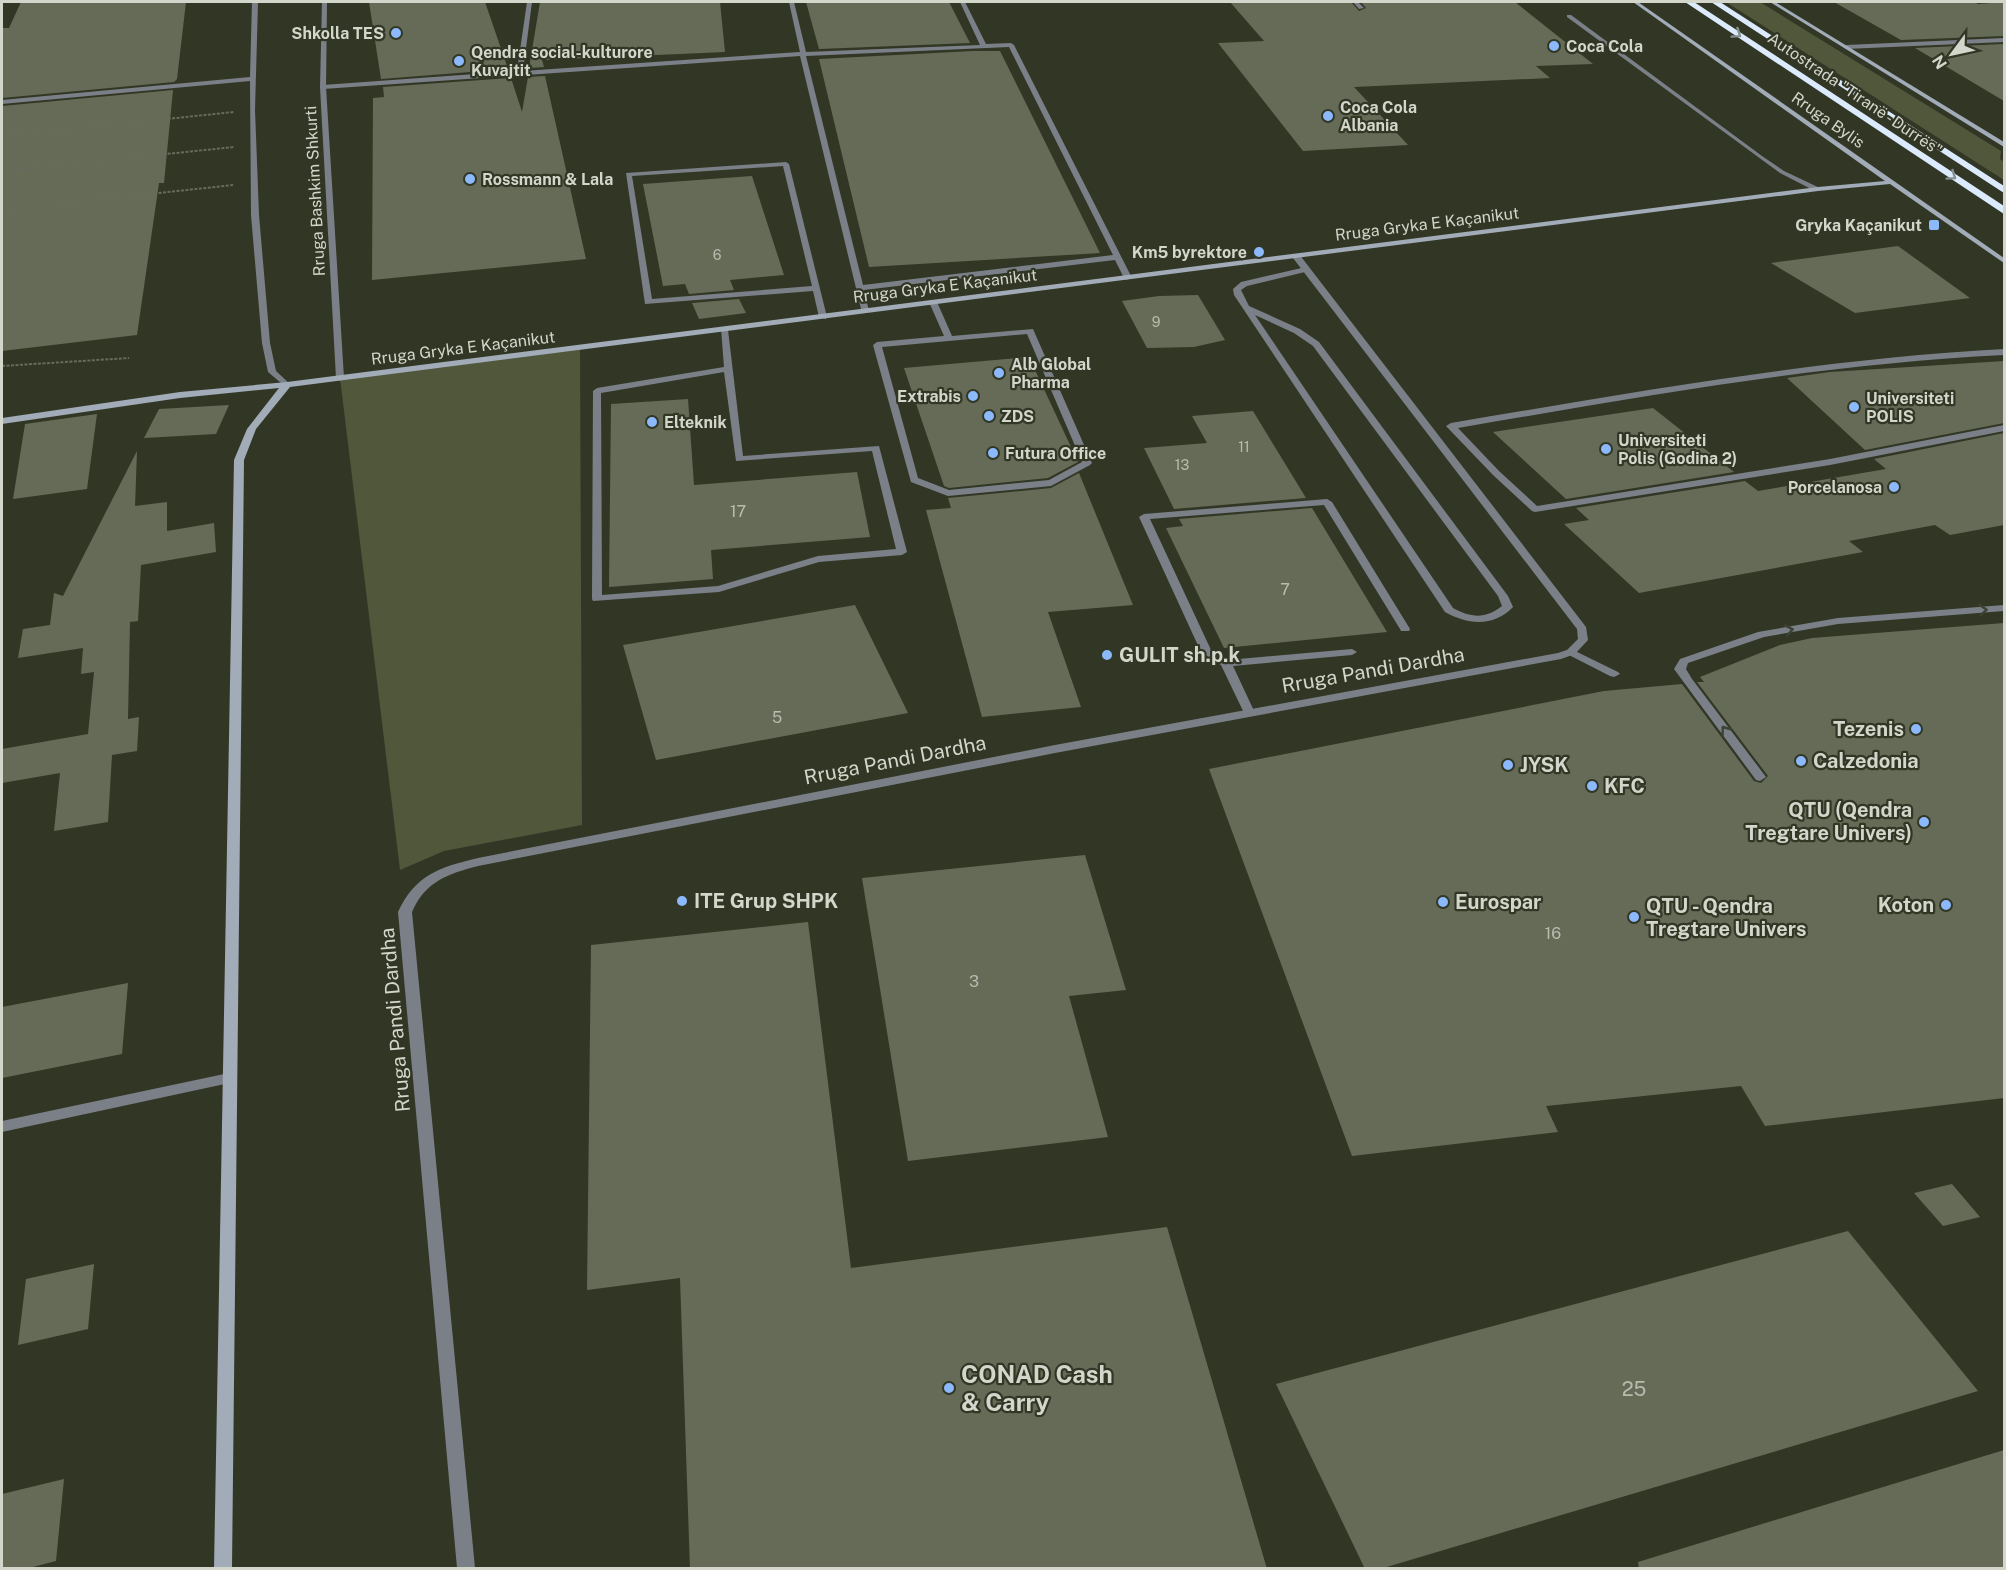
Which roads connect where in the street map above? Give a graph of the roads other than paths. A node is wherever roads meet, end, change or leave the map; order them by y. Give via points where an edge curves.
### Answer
1 (255, 2) edge
2 (324, 2) edge
3 (529, 2) edge
4 (790, 2) edge
5 (963, 2) edge
6 (1355, 2) edge
7 (1635, 2) edge
8 (1689, 2) edge
9 (1715, 2) edge
10 (1772, 2) edge
11 (1361, 8) dead end
12 (1569, 16) dead end
13 (2004, 40) edge
14 (984, 46) junction
15 (1846, 47) junction
16 (803, 54) junction
17 (520, 73) junction
18 (253, 79) junction
19 (323, 87) junction
20 (2, 102) edge
21 (2004, 145) edge
22 (1893, 182) junction
23 (1818, 189) junction
24 (2004, 190) edge
25 (2004, 211) edge
26 (1296, 256) junction
27 (1118, 257) junction
28 (2004, 261) edge
29 (1306, 269) junction
30 (1128, 278) junction
31 (816, 288) junction
32 (859, 288) junction
33 (933, 303) junction
34 (1246, 308) junction
35 (865, 311) junction
36 (823, 317) junction
37 (724, 330) junction
38 (949, 339) junction
39 (2004, 352) edge
40 (729, 369) junction
41 (339, 378) junction
42 (287, 385) junction
43 (2, 421) edge
44 (2004, 428) edge
45 (2004, 608) edge
46 (1405, 629) dead end
47 (1352, 652) dead end
48 (1571, 652) junction
49 (1226, 663) junction
50 (1614, 674) dead end
51 (1249, 713) junction
52 (1760, 777) dead end
53 (229, 1078) junction
54 (2, 1127) edge
55 (223, 1569) edge
56 (466, 1569) edge

1 - 18 street
2 - 19 street, Rruga Bashkim Shkurti
3 - 17 street
4 - 16 street
5 - 14 street
6 - 11 street
7 - 22 street, Rruga Bylis
8 -> 25 highway, Autostrada "Tiranë - Durrës"
9 - 24 highway, Autostrada "Tiranë - Durrës"
10 - 15 street
12 - 23 street via 1760,157
13 - 15 street
14 - 16 street
14 - 27 street via 1011,45
15 - 21 street
16 - 17 street
16 - 32 street
17 - 19 street
18 - 20 street
18 - 42 street via 253,145 266,344 272,372
19 - 41 street, Rruga Bashkim Shkurti
22 - 23 street, Rruga Gryka E Kaçanikut
22 - 28 street, Rruga Bylis
23 - 26 street, Rruga Gryka E Kaçanikut
26 - 29 street
26 - 30 street, Rruga Gryka E Kaçanikut
27 - 30 street
27 - 32 street
29 - 34 street via 1244,284 1237,289
29 - 48 street via 1582,629 1583,640
30 - 33 street, Rruga Gryka E Kaçanikut
31 - 31 street via 786,164 628,174 648,302
31 - 36 street
32 - 35 street
33 - 35 street, Rruga Gryka E Kaçanikut
33 - 38 street
34 - 34 street via 1449,610 1464,620 1501,614 1508,607 1503,596 1316,344
35 - 36 street, Rruga Gryka E Kaçanikut
36 - 37 street, Rruga Gryka E Kaçanikut
37 - 40 street
37 - 41 street, Rruga Gryka E Kaçanikut
38 - 38 street via 1030,331 1087,463 1051,483 971,491 948,493 914,480 877,345
39 - 44 street via 1936,354 1766,374 1451,426 1535,508 1830,462
40 - 40 street via 739,459 876,448 902,552 818,559 719,589 597,599 597,391
41 - 42 street, Rruga Gryka E Kaçanikut
42 - 43 street, Rruga Gryka E Kaçanikut via 180,394
42 - 53 street via 248,433 238,460
52 -> 45 street via 1680,669 1684,661 1762,634 1816,625
46 - 49 street via 1327,502 1144,517 1206,652
47 - 49 street
48 - 50 street
48 - 51 street, Rruga Pandi Dardha
49 - 51 street
51 - 56 street, Rruga Pandi Dardha via 507,855 456,868 417,888 405,912
53 - 54 street
53 - 55 street

